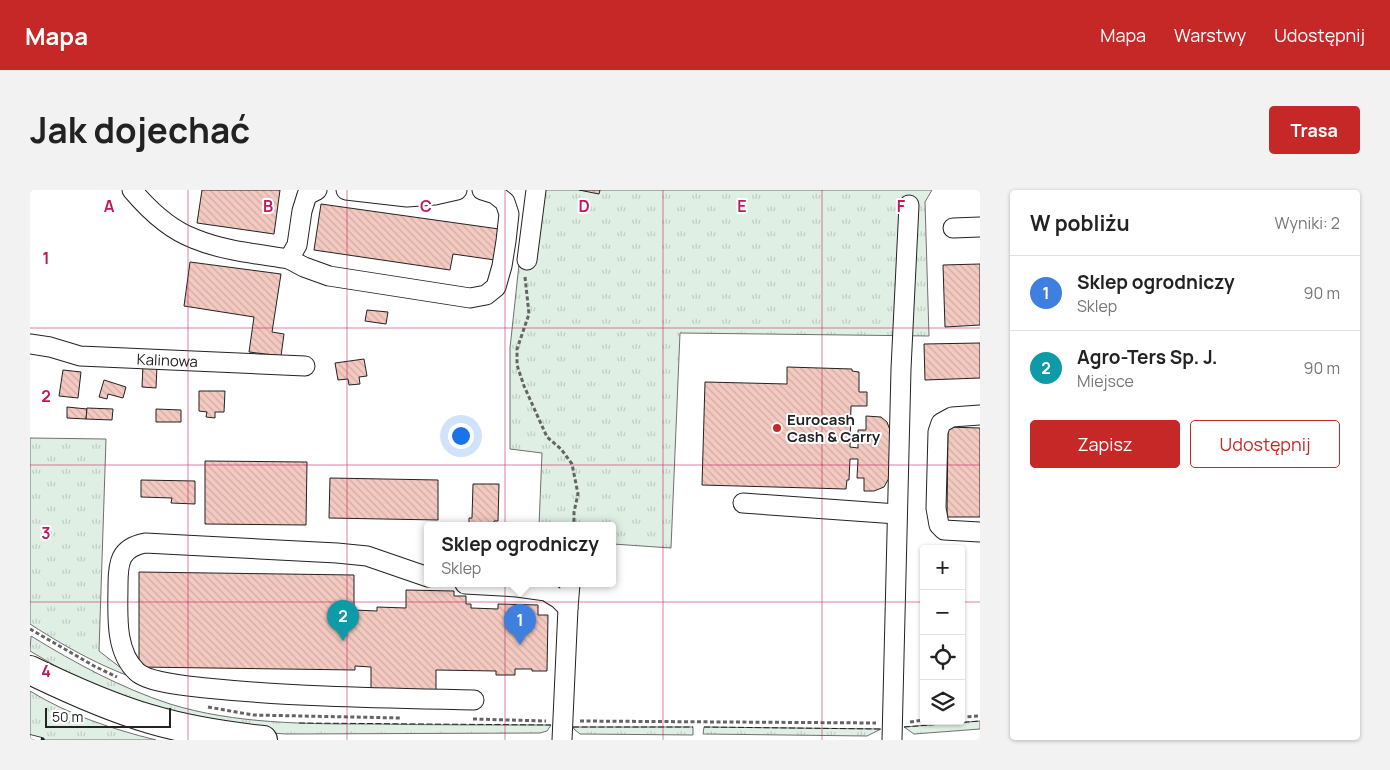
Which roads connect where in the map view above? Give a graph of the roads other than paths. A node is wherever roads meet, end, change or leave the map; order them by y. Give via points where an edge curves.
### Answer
1 (132, 190) edge
2 (317, 190) edge
3 (346, 190) edge
4 (458, 190) edge
5 (482, 190) edge
6 (536, 190) edge
7 (435, 192) edge
8 (909, 205) dead end
9 (980, 227) edge
10 (953, 228) dead end
11 (288, 258) junction
12 (527, 260) road end
13 (30, 344) edge
14 (306, 366) dead end
15 (980, 415) edge
16 (743, 503) dead end
17 (897, 514) junction
18 (980, 532) edge
19 (424, 576) edge
20 (517, 587) edge
21 (570, 587) edge
22 (568, 608) junction
23 (30, 659) edge
24 (30, 670) edge
25 (66, 688) junction
26 (474, 700) dead end
27 (263, 740) edge
28 (562, 740) edge
29 (892, 740) edge

1 - 11 street via 147,208 192,239
2 - 11 street via 307,195 297,245
3 - 7 street via 407,197
4 - 7 street
5 - 11 street via 505,202 509,214 502,266 496,287 486,295 470,298 329,276
6 - 12 street
8 - 17 street
9 - 10 street
13 - 14 street, Kalinowa via 80,356
15 - 18 street via 952,417 941,423 936,508 939,524 944,530
16 - 17 street
17 - 29 street
19 - 26 street via 366,556 337,553 145,543 132,546 122,556 118,571 122,647 137,672 185,686 283,694
20 - 22 street via 546,591
21 - 22 street
22 - 28 street
23 - 25 highway
24 - 25 highway
25 - 27 highway via 151,720

